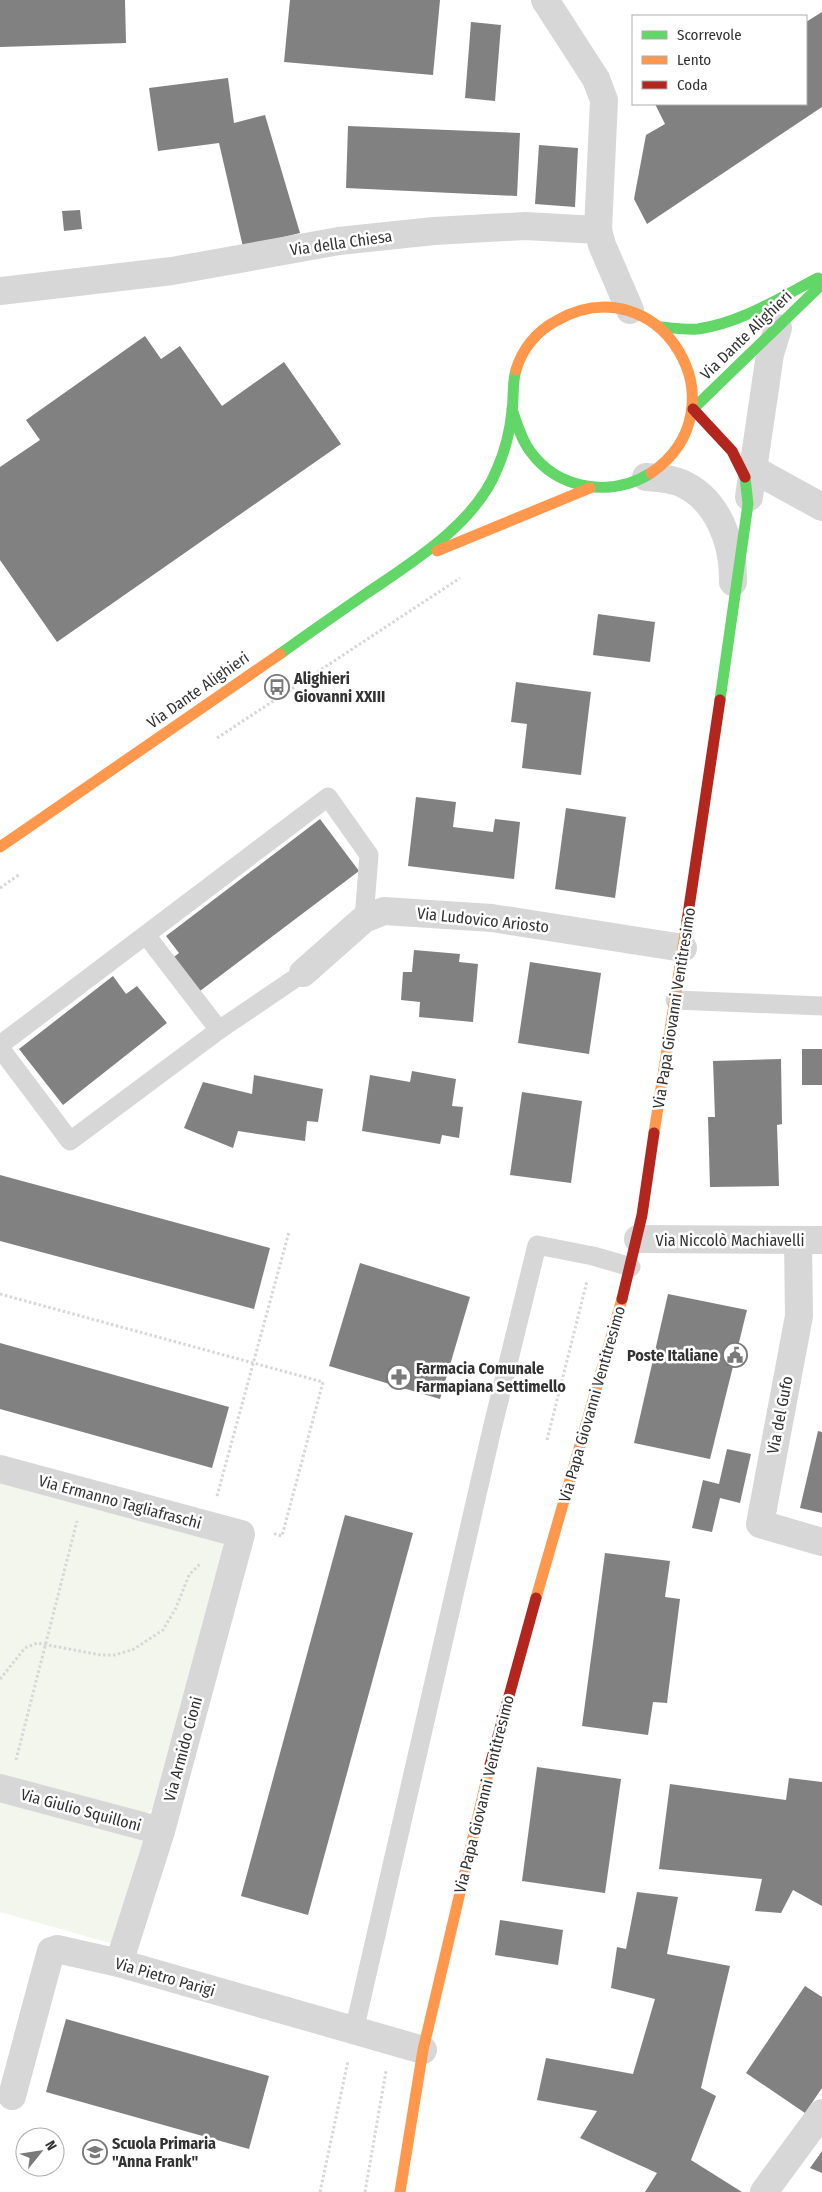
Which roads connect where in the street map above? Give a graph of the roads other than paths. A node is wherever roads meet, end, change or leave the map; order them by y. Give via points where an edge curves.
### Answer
1 (544, 0) edge
2 (598, 230) junction
3 (822, 276) edge
4 (822, 284) edge
5 (0, 291) edge
6 (630, 310) junction
7 (660, 327) junction
8 (778, 328) junction
9 (512, 409) junction
10 (693, 409) junction
11 (753, 469) junction
12 (646, 478) junction
13 (590, 488) junction
14 (748, 504) junction
15 (822, 507) edge
16 (414, 560) junction
17 (732, 605) junction
18 (0, 847) edge
19 (364, 920) junction
20 (146, 935) junction
21 (683, 948) junction
22 (303, 973) joint
23 (675, 1000) junction
24 (822, 1006) edge
25 (219, 1030) junction
26 (0, 1046) edge
27 (638, 1239) junction
28 (810, 1241) edge
29 (631, 1267) junction
30 (0, 1469) edge
31 (822, 1542) edge
32 (238, 1543) joint
33 (4, 1789) edge
34 (161, 1831) junction
35 (119, 1963) junction
36 (354, 2031) junction
37 (423, 2050) junction
38 (12, 2096) dead end
39 (822, 2113) edge
40 (400, 2192) edge
41 (764, 2192) edge

1 - 2 street via 596,79 604,100
2 - 5 street, Via della Chiesa via 525,226 339,240 172,271
2 - 6 street
3 - 7 street, Via Dante Alighieri via 722,322 702,328
4 - 8 street, Via Dante Alighieri
6 - 7 street, Via Dante Alighieri
6 - 9 street, Via Dante Alighieri via 600,306 570,312 544,327 524,350 513,379
7 - 10 street, Via Dante Alighieri via 676,344 687,364 693,386
8 - 10 street, Via Dante Alighieri
8 - 11 street, Via Papa Giovanni Ventitresimo via 770,354
9 - 13 street, Via Dante Alighieri via 521,437 538,461 562,479
9 - 16 street, Via Dante Alighieri via 504,453 478,503
10 - 12 street, Via Dante Alighieri via 685,437 668,460
10 - 14 street, Via Papa Giovanni Ventitresimo via 741,463
11 - 14 street, Via Papa Giovanni Ventitresimo
11 - 15 street
12 - 13 street, Via Dante Alighieri via 619,487
12 - 17 street, Via Papa Giovanni Ventitresimo via 680,483 706,502 724,530 729,546 733,566
13 - 16 street, Via Dante Alighieri
14 - 17 street, Via Papa Giovanni Ventitresimo
16 - 18 street, Via Dante Alighieri
17 - 21 street, Via Papa Giovanni Ventitresimo
19 - 20 lane via 369,855 328,797
19 - 21 street, Via Ludovico Ariosto via 384,911 492,918
19 - 22 street, Via Ludovico Ariosto
20 - 25 lane
20 - 26 lane
21 - 23 street, Via Papa Giovanni Ventitresimo
22 - 25 lane
23 - 24 lane
23 - 27 street, Via Papa Giovanni Ventitresimo
25 - 26 lane via 70,1141
27 - 28 street, Via Niccolò Machiavelli
27 - 29 street, Via Papa Giovanni Ventitresimo
28 - 31 street, Via del Gufo via 760,1524
29 - 36 lane via 537,1246 492,1428
29 - 37 street, Via Papa Giovanni Ventitresimo via 500,1724
30 - 32 street, Via Ermanno Tagliafraschi via 208,1525
32 - 34 street, Via Armido Cioni
33 - 34 street, Via Giulio Squilloni
34 - 35 street, Via Armido Cioni
35 - 36 street, Via Pietro Parigi
35 - 38 street, Via Pietro Parigi via 62,1949 51,1951
36 - 37 street, Via Pietro Parigi
37 - 40 street, Via Papa Giovanni Ventitresimo
39 - 41 street

